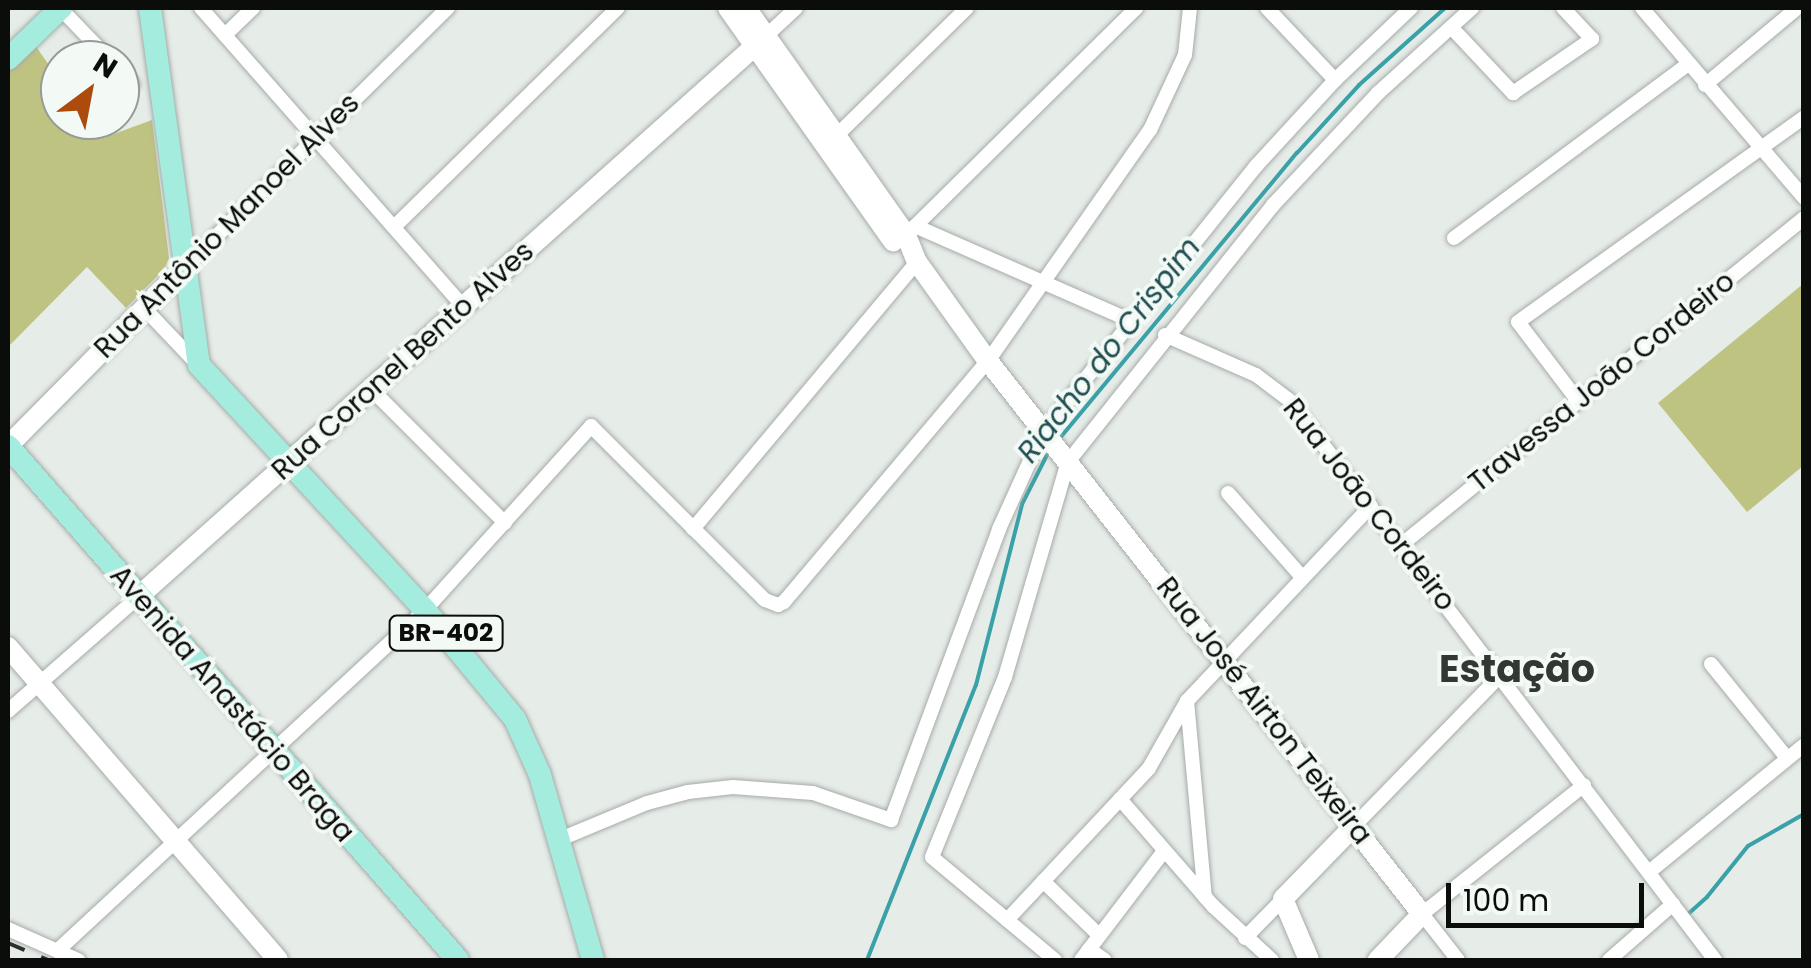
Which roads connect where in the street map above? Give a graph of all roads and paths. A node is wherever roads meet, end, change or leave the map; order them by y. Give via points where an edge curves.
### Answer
1 (61, 8) edge
2 (150, 8) edge
3 (201, 8) edge
4 (253, 8) edge
5 (448, 8) edge
6 (618, 8) edge
7 (728, 8) edge
8 (746, 8) edge
9 (796, 8) edge
10 (966, 8) edge
11 (1136, 8) edge
12 (1190, 8) edge
13 (1268, 8) edge
14 (1411, 8) edge
15 (1472, 8) edge
16 (1563, 8) edge
17 (1642, 8) edge
18 (1797, 8) edge
19 (1451, 27) junction
20 (225, 34) junction
21 (91, 40) edge
22 (761, 41) junction
23 (11, 50) edge
24 (1688, 64) junction
25 (1335, 80) junction
26 (1705, 85) junction
27 (1804, 117) edge
28 (315, 138) junction
29 (831, 141) junction
30 (1758, 148) junction
31 (1804, 198) edge
32 (1804, 218) edge
33 (394, 227) junction
34 (906, 236) junction
35 (1454, 238) dead end
36 (917, 262) junction
37 (184, 268) junction
38 (1043, 282) junction
39 (464, 306) junction
40 (144, 308) junction
41 (1131, 320) junction
42 (1165, 336) junction
43 (988, 361) junction
44 (199, 365) junction
45 (372, 390) junction
46 (1578, 401) junction
47 (1043, 432) junction
48 (8, 446) edge
49 (1068, 462) junction
50 (289, 463) junction
51 (1228, 493) dead end
52 (1370, 506) junction
53 (505, 523) junction
54 (694, 528) junction
55 (1400, 545) junction
56 (1304, 578) junction
57 (138, 596) junction
58 (425, 610) junction
59 (8, 647) edge
60 (1226, 661) junction
61 (1710, 664) dead end
62 (1501, 676) junction
63 (40, 684) junction
64 (1187, 700) junction
65 (8, 711) edge
66 (1804, 745) edge
67 (274, 751) junction
68 (1787, 758) junction
69 (1584, 785) junction
70 (1120, 799) junction
71 (1354, 826) junction
72 (558, 840) junction
73 (176, 842) junction
74 (1164, 851) junction
75 (1649, 872) junction
76 (1043, 881) junction
77 (1205, 898) junction
78 (1283, 899) junction
79 (1672, 904) junction
80 (1422, 914) junction
81 (1007, 920) junction
82 (8, 929) edge
83 (1100, 935) junction
84 (1245, 938) junction
85 (57, 951) junction
86 (1085, 955) edge
87 (445, 956) edge
88 (78, 960) edge
89 (278, 960) edge
90 (593, 960) edge
91 (1056, 960) edge
92 (1105, 960) edge
93 (1272, 960) edge
94 (1309, 960) edge
95 (1378, 960) edge
96 (1458, 960) edge
97 (1609, 960) edge
98 (1715, 960) edge

1 - 21 street
1 - 23 main road
2 - 37 main road
3 - 20 street
4 - 20 street
5 - 28 street, Rua Antônio Manoel Alves
6 - 33 street
7 - 22 street
8 - 22 street
9 - 22 street, Rua Coronel Bento Alves
10 - 29 street
11 - 34 street
12 - 38 street via 1185,56 1171,94
13 - 25 street
14 - 25 street
15 - 19 street
16 - 19 street via 1592,39 1513,94
17 - 24 street
18 - 26 street
19 - 42 street via 1330,142
20 - 28 street
22 - 29 street, Rua José Airton Teixeira
22 - 39 street, Rua Coronel Bento Alves
24 - 26 street
24 - 35 street
25 - 41 street
26 - 30 street
27 - 30 street
28 - 33 street
28 - 37 street, Rua Antônio Manoel Alves
29 - 34 street, Rua José Airton Teixeira
30 - 31 street
30 - 46 street via 1518,322
32 - 46 street, Travessa João Cordeiro
33 - 39 street
34 - 36 street, Rua José Airton Teixeira
34 - 38 street
36 - 43 street, Rua José Airton Teixeira
36 - 54 street
37 - 40 street, Rua Antônio Manoel Alves
37 - 44 main road
38 - 41 street
38 - 43 street
39 - 45 street, Rua Coronel Bento Alves
40 - 44 street
40 - 48 street, Rua Antônio Manoel Alves
41 - 47 street
42 - 49 street
42 - 52 street, Rua João Cordeiro via 1280,390
43 - 47 street, Rua José Airton Teixeira
43 - 54 street via 778,606
44 - 50 main road, BR-402
45 - 50 street, Rua Coronel Bento Alves
45 - 53 street
46 - 55 street, Travessa João Cordeiro
47 - 49 street, Rua José Airton Teixeira
47 - 72 street via 999,529 892,820 813,793 733,787 646,803
48 - 57 main road, Avenida Anastácio Braga
49 - 60 street, Rua José Airton Teixeira
49 - 81 street via 1006,677 932,857
50 - 57 street, Rua Coronel Bento Alves
50 - 58 main road, BR-402
51 - 56 street
52 - 55 street, Rua João Cordeiro
52 - 56 street
53 - 54 street via 591,426
53 - 58 street
55 - 62 street, Rua João Cordeiro
56 - 60 street
57 - 63 street, Rua Coronel Bento Alves
57 - 67 main road, Avenida Anastácio Braga
58 - 67 street
58 - 72 main road, BR-402 via 515,718
59 - 63 street
60 - 64 street
60 - 71 street, Rua José Airton Teixeira
61 - 68 street
62 - 69 street, Rua João Cordeiro
62 - 71 street
63 - 65 street, Rua Coronel Bento Alves
63 - 73 street
64 - 70 street via 1156,758
64 - 77 street
66 - 68 street
67 - 73 street
67 - 87 main road, Avenida Anastácio Braga
68 - 75 street
69 - 75 street, Rua João Cordeiro
69 - 80 street
70 - 74 street
70 - 76 street
71 - 78 street
71 - 80 street, Rua José Airton Teixeira
72 - 90 main road, BR-402
73 - 85 street
73 - 89 street
74 - 77 street
74 - 83 street
75 - 79 street, Rua João Cordeiro
76 - 81 street
76 - 83 street
77 - 84 street
78 - 84 street
78 - 94 street
79 - 97 street
79 - 98 street, Rua João Cordeiro
80 - 95 street
80 - 96 street, Rua José Airton Teixeira
81 - 91 street
82 - 85 street
83 - 86 street
84 - 93 street
85 - 88 street
86 - 92 street

